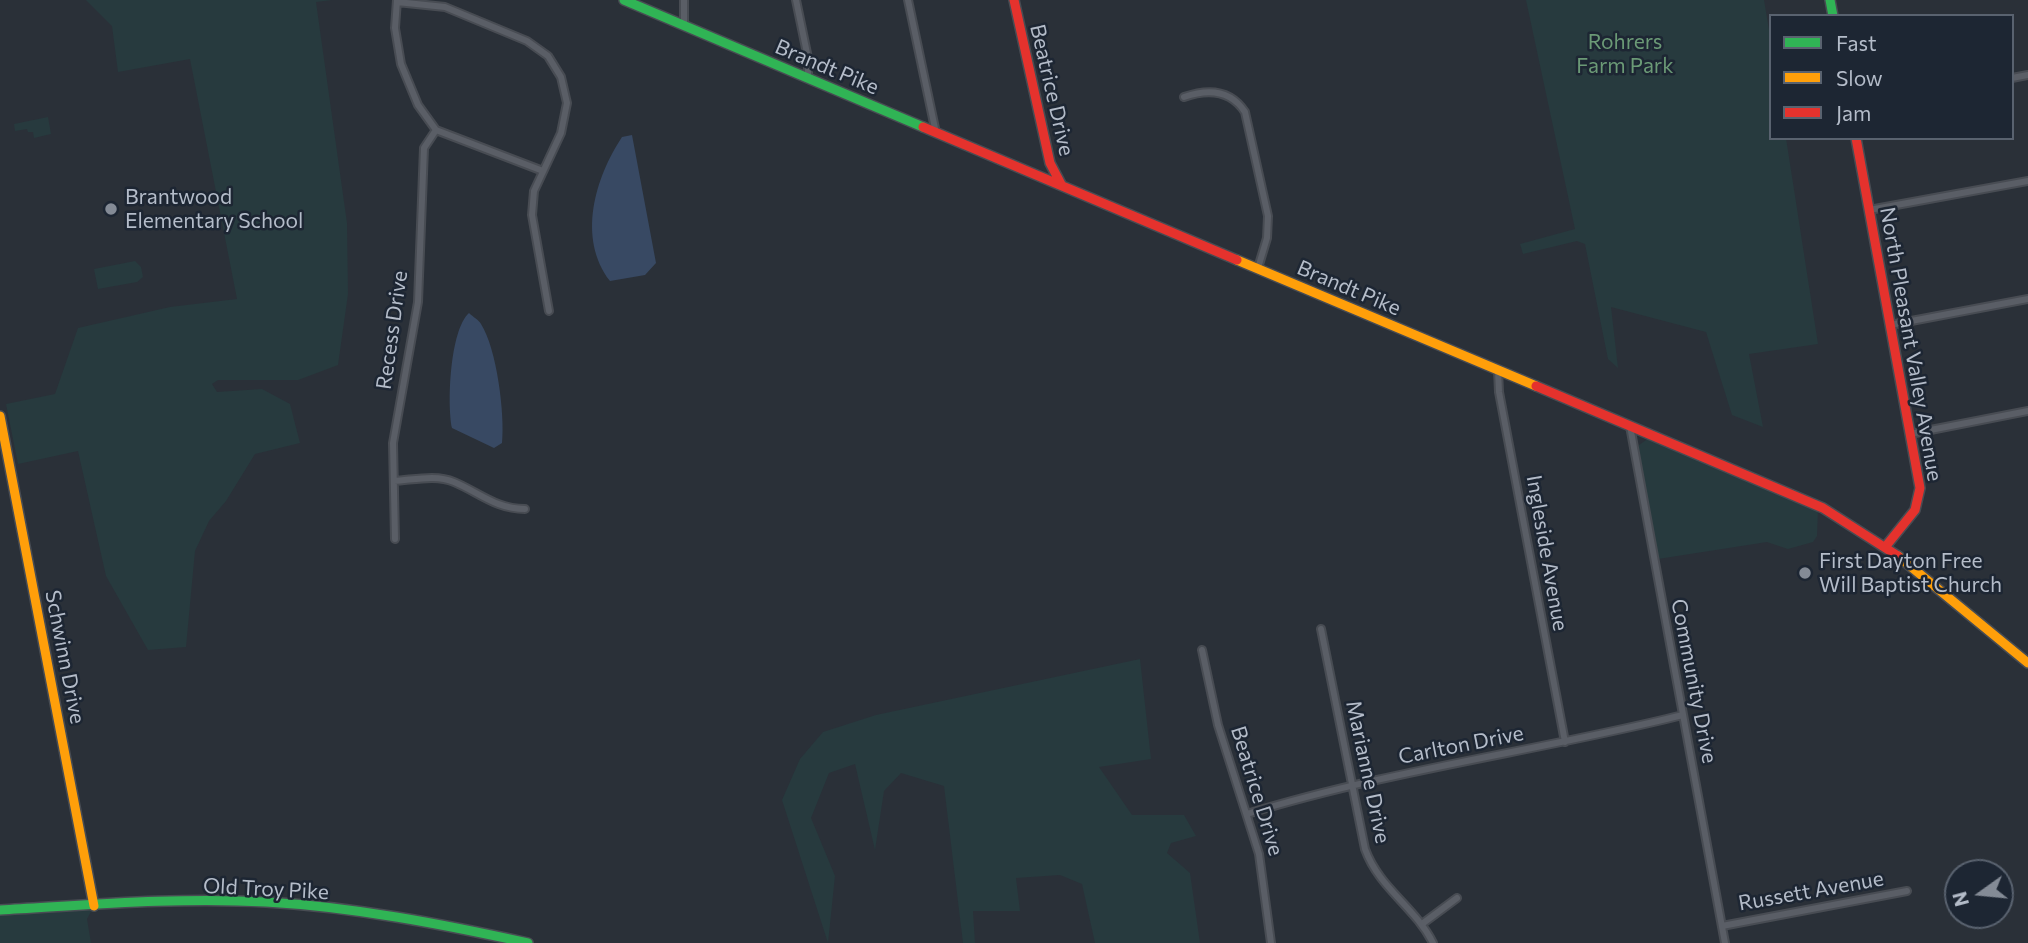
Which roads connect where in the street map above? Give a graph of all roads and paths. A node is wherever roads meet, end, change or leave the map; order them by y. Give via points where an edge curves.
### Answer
1 (624, 0) edge
2 (684, 0) edge
3 (796, 0) edge
4 (908, 0) edge
5 (1014, 0) edge
6 (397, 1) edge
7 (684, 25) junction
8 (808, 78) junction
9 (1184, 97) dead end
10 (436, 130) junction
11 (936, 133) junction
12 (1856, 140) edge
13 (543, 171) junction
14 (2028, 181) edge
15 (1062, 186) junction
16 (1869, 210) junction
17 (1258, 268) junction
18 (2028, 299) edge
19 (549, 311) dead end
20 (1890, 326) junction
21 (1498, 370) junction
22 (2028, 411) edge
23 (0, 416) edge
24 (1630, 426) junction
25 (1910, 434) junction
26 (394, 481) junction
27 (525, 509) dead end
28 (395, 539) dead end
29 (1886, 546) junction
30 (1321, 629) dead end
31 (1202, 650) dead end
32 (2028, 663) edge
33 (1683, 715) junction
34 (1565, 742) junction
35 (1350, 786) junction
36 (1247, 814) junction
37 (1907, 891) dead end
38 (1457, 898) dead end
39 (94, 906) junction
40 (0, 910) edge
41 (1422, 924) junction
42 (1721, 926) junction
43 (528, 943) edge
44 (1271, 943) edge
45 (1433, 943) edge
46 (1725, 943) edge

1 - 7 main road, Brandt Pike
2 - 7 street
3 - 8 street
4 - 11 street
5 - 15 main road, Beatrice Drive via 1050,163
6 - 10 street via 395,28 401,64 418,105
6 - 13 street via 445,7 527,41 548,56 561,77 567,103 561,133
7 - 8 main road, Brandt Pike
8 - 11 main road, Brandt Pike
9 - 17 street via 1222,93 1245,112 1268,216
10 - 13 street
10 - 26 street, Recess Drive via 424,148 418,302 393,443
11 - 15 main road, Brandt Pike
12 - 16 main road, North Pleasant Valley Avenue
13 - 19 street via 534,191 532,215
14 - 16 street
15 - 17 main road, Brandt Pike
16 - 20 main road, North Pleasant Valley Avenue
17 - 21 main road, Brandt Pike
18 - 20 street
20 - 25 main road, North Pleasant Valley Avenue
21 - 24 main road, Brandt Pike
21 - 34 street, Ingleside Avenue
22 - 25 street
23 - 39 main road, Schwinn Drive
24 - 29 main road, Brandt Pike via 1823,508
24 - 33 street, Community Drive
25 - 29 main road, North Pleasant Valley Avenue via 1920,488 1918,503
26 - 27 street via 435,478 453,482 505,509
26 - 28 street, Recess Drive
29 - 32 main road, Brandt Pike
30 - 35 street, Marianne Drive
31 - 36 street, Beatrice Drive via 1213,705
33 - 34 street, Carlton Drive
33 - 42 street, Community Drive
34 - 35 street, Carlton Drive
35 - 36 street, Carlton Drive
35 - 41 street, Marianne Drive via 1375,871
36 - 44 street, Beatrice Drive via 1264,881
37 - 42 street, Russett Avenue
38 - 41 street
39 - 40 main road, Old Troy Pike
39 - 43 main road, Old Troy Pike via 265,902 411,921
41 - 45 street, Marianne Drive
42 - 46 street, Community Drive

